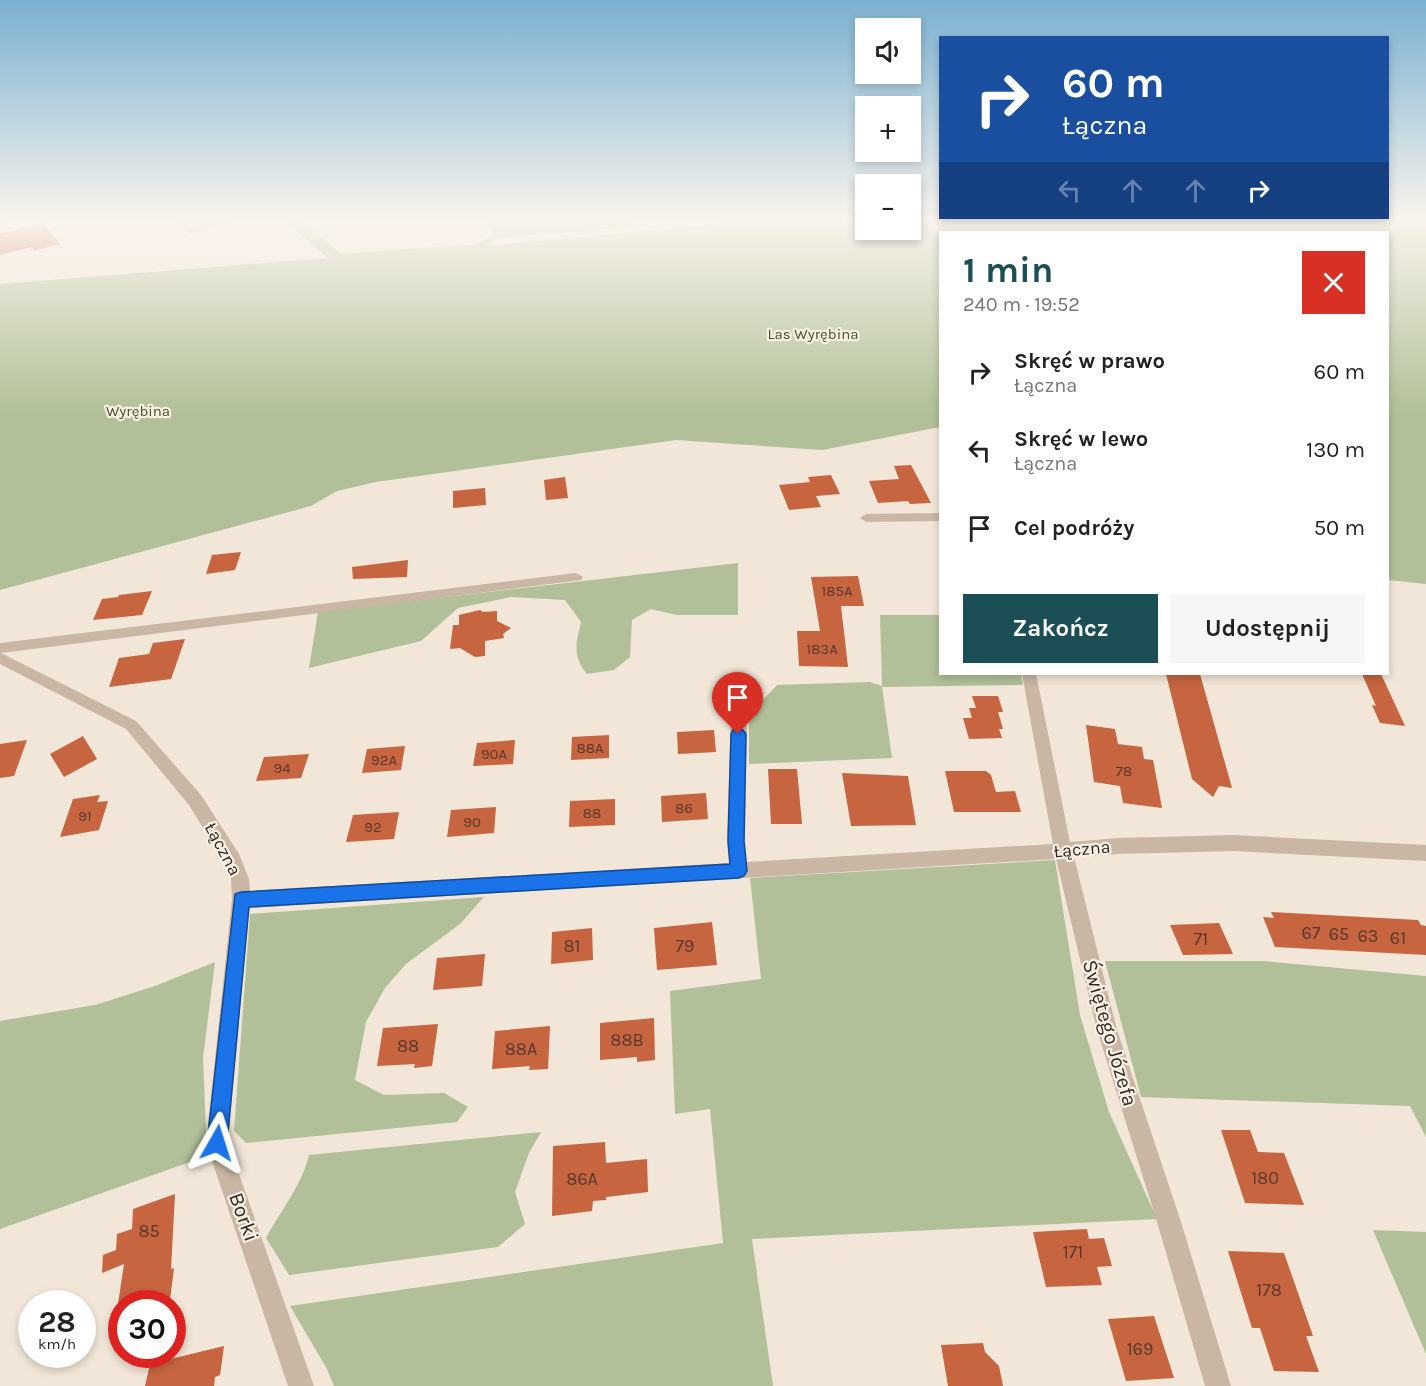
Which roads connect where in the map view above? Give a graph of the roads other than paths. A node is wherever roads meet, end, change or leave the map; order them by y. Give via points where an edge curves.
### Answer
1 (939, 517) edge
2 (866, 518) dead end
3 (576, 577) dead end
4 (0, 648) edge
5 (0, 658) edge
6 (1029, 675) edge
7 (739, 713) dead end
8 (1064, 851) junction
9 (1426, 853) edge
10 (739, 871) junction
11 (241, 900) junction
12 (301, 1386) edge
13 (1218, 1386) edge

1 - 2 street
3 - 4 street
5 - 11 street, Łączna via 131,725 195,800 233,860 240,879
6 - 8 street, Świętego Józefa
7 - 10 street
8 - 9 street, Łączna via 1234,843
8 - 10 street, Łączna
8 - 13 street, Świętego Józefa via 1107,1030
10 - 11 street, Łączna
11 - 12 street, Borki via 217,1143

